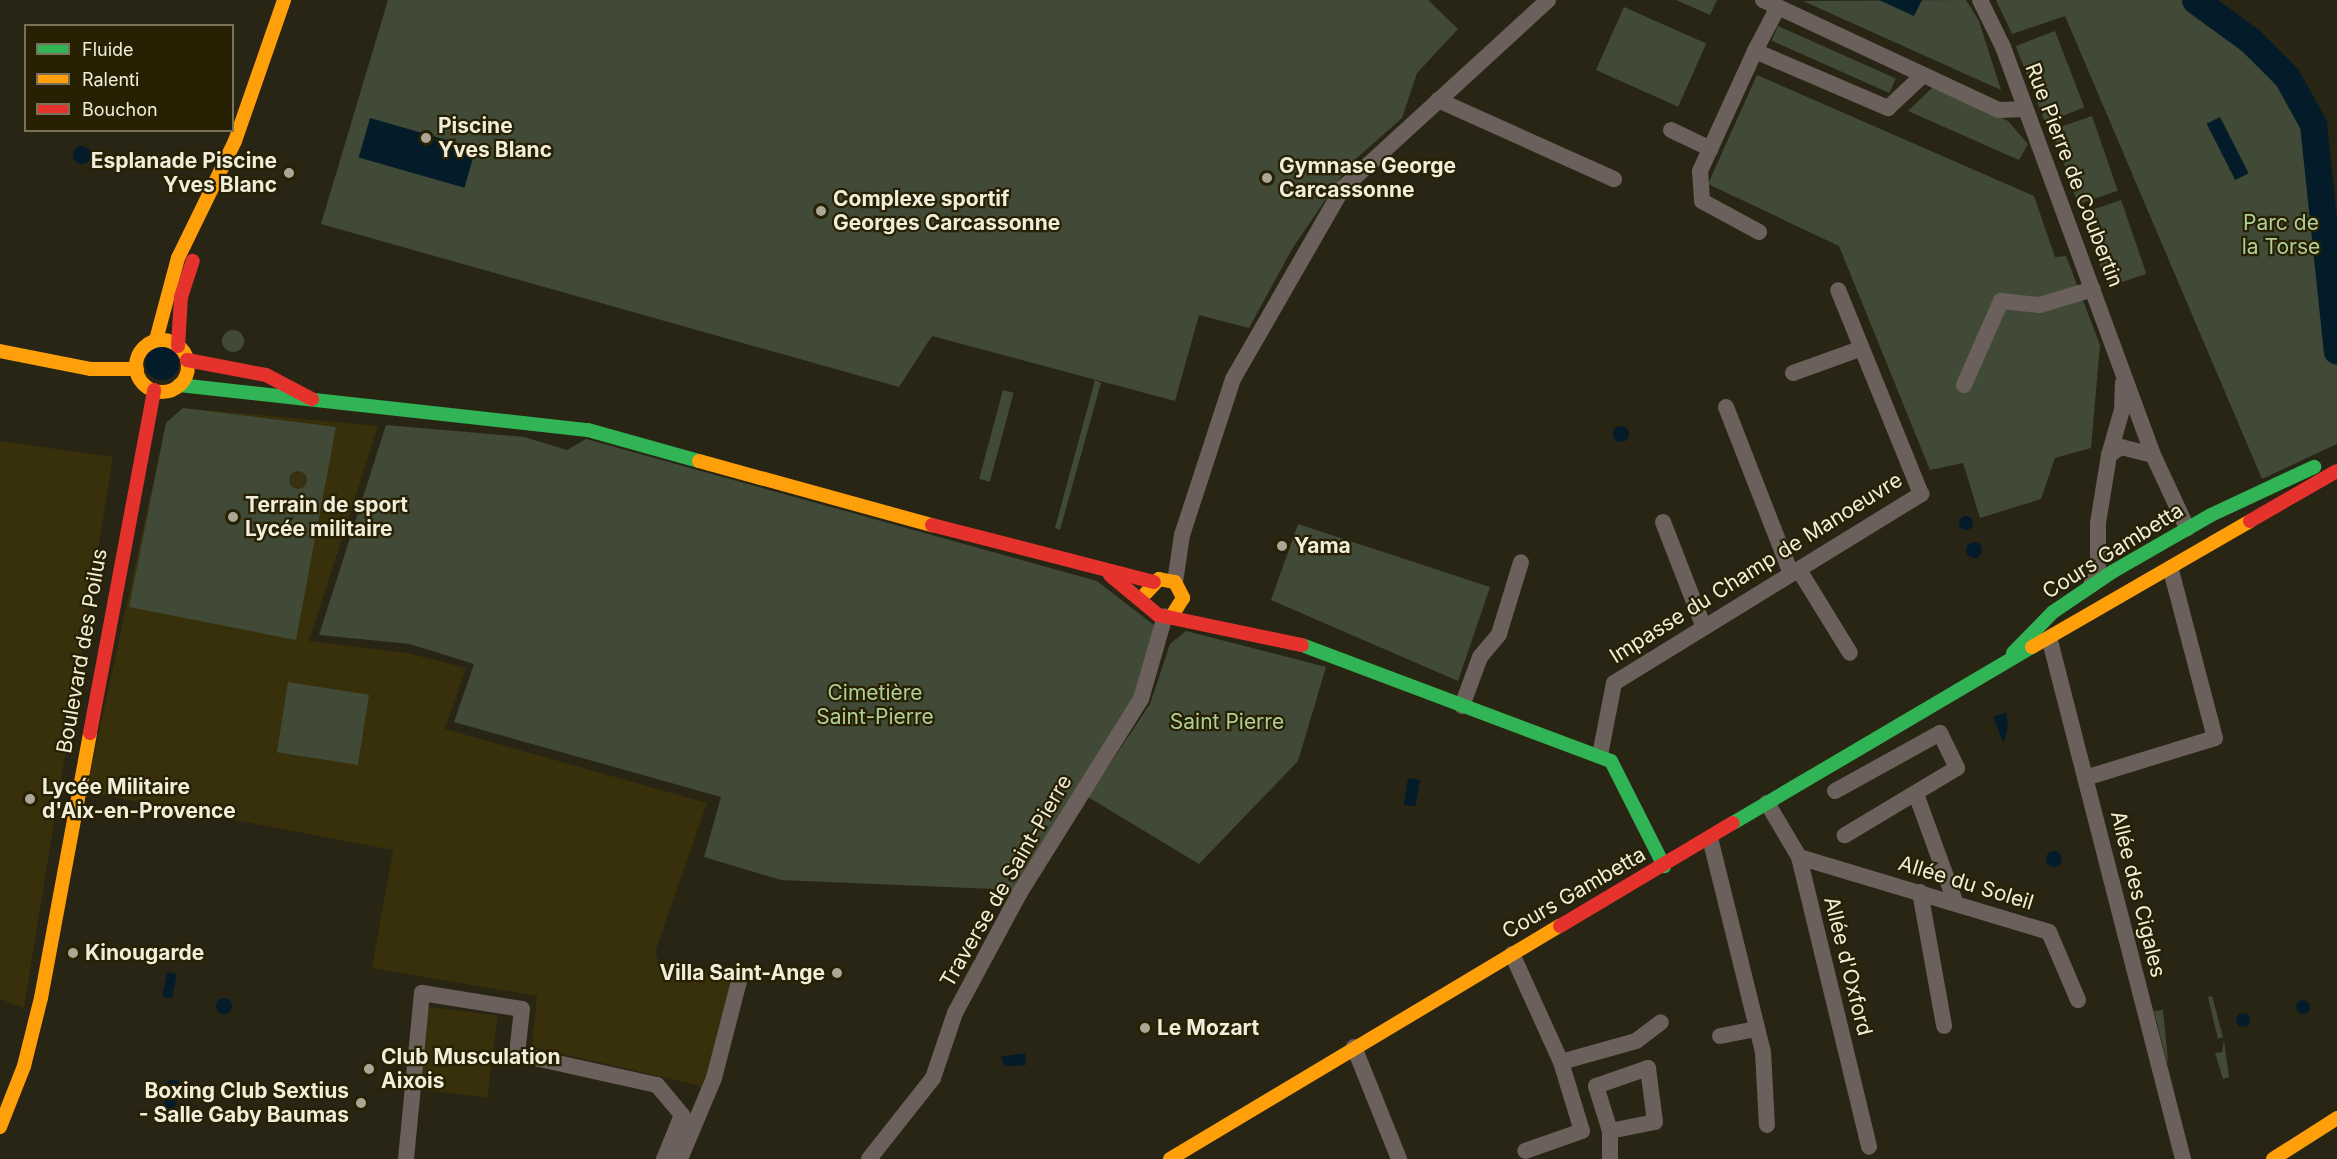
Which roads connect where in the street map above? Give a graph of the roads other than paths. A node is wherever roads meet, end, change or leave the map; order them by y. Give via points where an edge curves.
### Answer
1 (284, 0) edge
2 (1548, 0) edge
3 (1980, 0) edge
4 (1770, 4) edge
5 (1755, 51) junction
6 (1923, 75) junction
7 (1438, 100) junction
8 (2024, 109) junction
9 (1671, 130) dead end
10 (1711, 149) junction
11 (1614, 179) dead end
12 (215, 188) junction
13 (1759, 232) dead end
14 (2093, 288) junction
15 (1838, 290) dead end
16 (156, 340) junction
17 (178, 346) junction
18 (1862, 348) junction
19 (0, 351) edge
20 (187, 360) junction
21 (2123, 367) junction
22 (137, 369) junction
23 (1793, 373) dead end
24 (179, 385) junction
25 (1964, 385) dead end
26 (154, 390) junction
27 (312, 399) junction
28 (1726, 407) dead end
29 (2337, 454) edge
30 (2109, 455) junction
31 (2153, 455) junction
32 (2335, 475) edge
33 (2262, 492) junction
34 (2266, 514) junction
35 (1663, 522) dead end
36 (2187, 528) junction
37 (1521, 562) dead end
38 (2171, 570) junction
39 (1795, 572) junction
40 (1109, 574) junction
41 (1168, 577) junction
42 (2090, 586) junction
43 (1183, 601) junction
44 (1146, 603) junction
45 (1169, 615) junction
46 (2042, 621) junction
47 (1215, 623) junction
48 (1703, 625) junction
49 (2050, 641) junction
50 (1850, 653) dead end
51 (2000, 666) junction
52 (1462, 706) junction
53 (1600, 755) junction
54 (2085, 778) junction
55 (1835, 790) dead end
56 (1916, 794) junction
57 (1767, 803) junction
58 (1845, 836) dead end
59 (1710, 838) junction
60 (1798, 857) junction
61 (1664, 866) junction
62 (1920, 892) junction
63 (1956, 904) junction
64 (1512, 954) junction
65 (739, 981) dead end
66 (2078, 1000) dead end
67 (1660, 1022) dead end
68 (1944, 1026) dead end
69 (1757, 1029) junction
70 (1720, 1036) dead end
71 (1354, 1047) junction
72 (1561, 1062) junction
73 (2337, 1118) edge
74 (1767, 1125) dead end
75 (0, 1127) edge
76 (1610, 1131) dead end
77 (2337, 1137) edge
78 (1869, 1147) dead end
79 (1525, 1151) dead end
80 (406, 1159) edge
81 (664, 1159) edge
82 (680, 1159) edge
83 (869, 1159) edge
84 (1170, 1159) edge
85 (1399, 1159) edge
86 (1610, 1159) edge
87 (2183, 1159) edge
88 (2273, 1159) edge
89 (2297, 1159) edge

1 - 12 main road via 255,93
2 - 7 street
3 - 8 street, Rue Pierre de Coubertin
4 - 5 street
4 - 6 street
5 - 6 street via 1888,108
5 - 10 street
6 - 8 street via 1999,110
7 - 11 street
7 - 41 street via 1343,188 1256,331 1207,452
8 - 14 street, Rue Pierre de Coubertin
9 - 10 street
10 - 13 street via 1700,171 1702,201
12 - 16 main road via 178,258
12 - 17 main road via 184,286
14 - 21 street, Rue Pierre de Coubertin
14 - 25 street via 2040,305 2001,301
15 - 18 street, Impasse du Champ de Manoeuvre
16 - 17 main road
16 - 22 main road via 139,354
17 - 20 main road
18 - 23 street
18 - 39 street, Impasse du Champ de Manoeuvre via 1921,494
19 - 22 main road via 91,369
20 - 24 main road
20 - 27 main road via 266,375
21 - 30 street via 2122,410
21 - 31 street, Rue Pierre de Coubertin
22 - 26 main road
24 - 26 main road
24 - 27 main road via 297,402
26 - 75 main road, Boulevard des Poilus via 41,998 21,1077
27 - 40 main road via 588,430
28 - 39 street
29 - 33 main road, Cours Gambetta
30 - 31 street via 2133,446
30 - 42 street via 2098,523 2098,573
31 - 36 street, Rue Pierre de Coubertin
32 - 34 main road, Cours Gambetta
33 - 34 main road via 2272,501
33 - 36 main road, Cours Gambetta
34 - 38 main road, Cours Gambetta
35 - 48 street
36 - 42 main road, Cours Gambetta
37 - 52 street via 1499,634 1480,657
38 - 49 main road, Cours Gambetta
38 - 54 street via 2216,738
39 - 48 street, Impasse du Champ de Manoeuvre
39 - 50 street
40 - 41 main road
40 - 44 main road
41 - 43 main road
41 - 44 main road
42 - 46 main road, Cours Gambetta
43 - 45 main road
43 - 47 main road
44 - 45 main road
45 - 47 main road
45 - 83 street, Traverse de Saint-Pierre via 1141,699 1019,894 953,1018 933,1078
46 - 49 main road via 2041,635
46 - 51 main road, Cours Gambetta
47 - 52 main road via 1366,664
48 - 53 street, Impasse du Champ de Manoeuvre via 1614,683
49 - 51 main road, Cours Gambetta
49 - 54 street, Allée des Cigales
51 - 57 main road, Cours Gambetta
52 - 53 main road
53 - 61 main road via 1619,768
54 - 87 street, Allée des Cigales
55 - 56 street via 1940,733 1958,768
56 - 58 street
56 - 63 street
57 - 59 main road, Cours Gambetta
57 - 60 street, Allée d'Oxford
59 - 61 main road, Cours Gambetta
59 - 69 street
60 - 62 street, Allée du Soleil
60 - 78 street, Allée d'Oxford
61 - 64 main road, Cours Gambetta
62 - 63 street, Allée du Soleil
62 - 68 street
63 - 66 street, Allée du Soleil via 2049,932
64 - 71 main road, Cours Gambetta
64 - 72 street
65 - 82 street via 714,1078
67 - 72 street via 1635,1041
69 - 70 street
69 - 74 street
71 - 84 main road, Cours Gambetta
71 - 85 street
72 - 79 street via 1582,1131
73 - 88 main road
76 - 86 street
77 - 89 main road
80 - 81 street via 422,993 522,1009 517,1054 657,1085 682,1115

